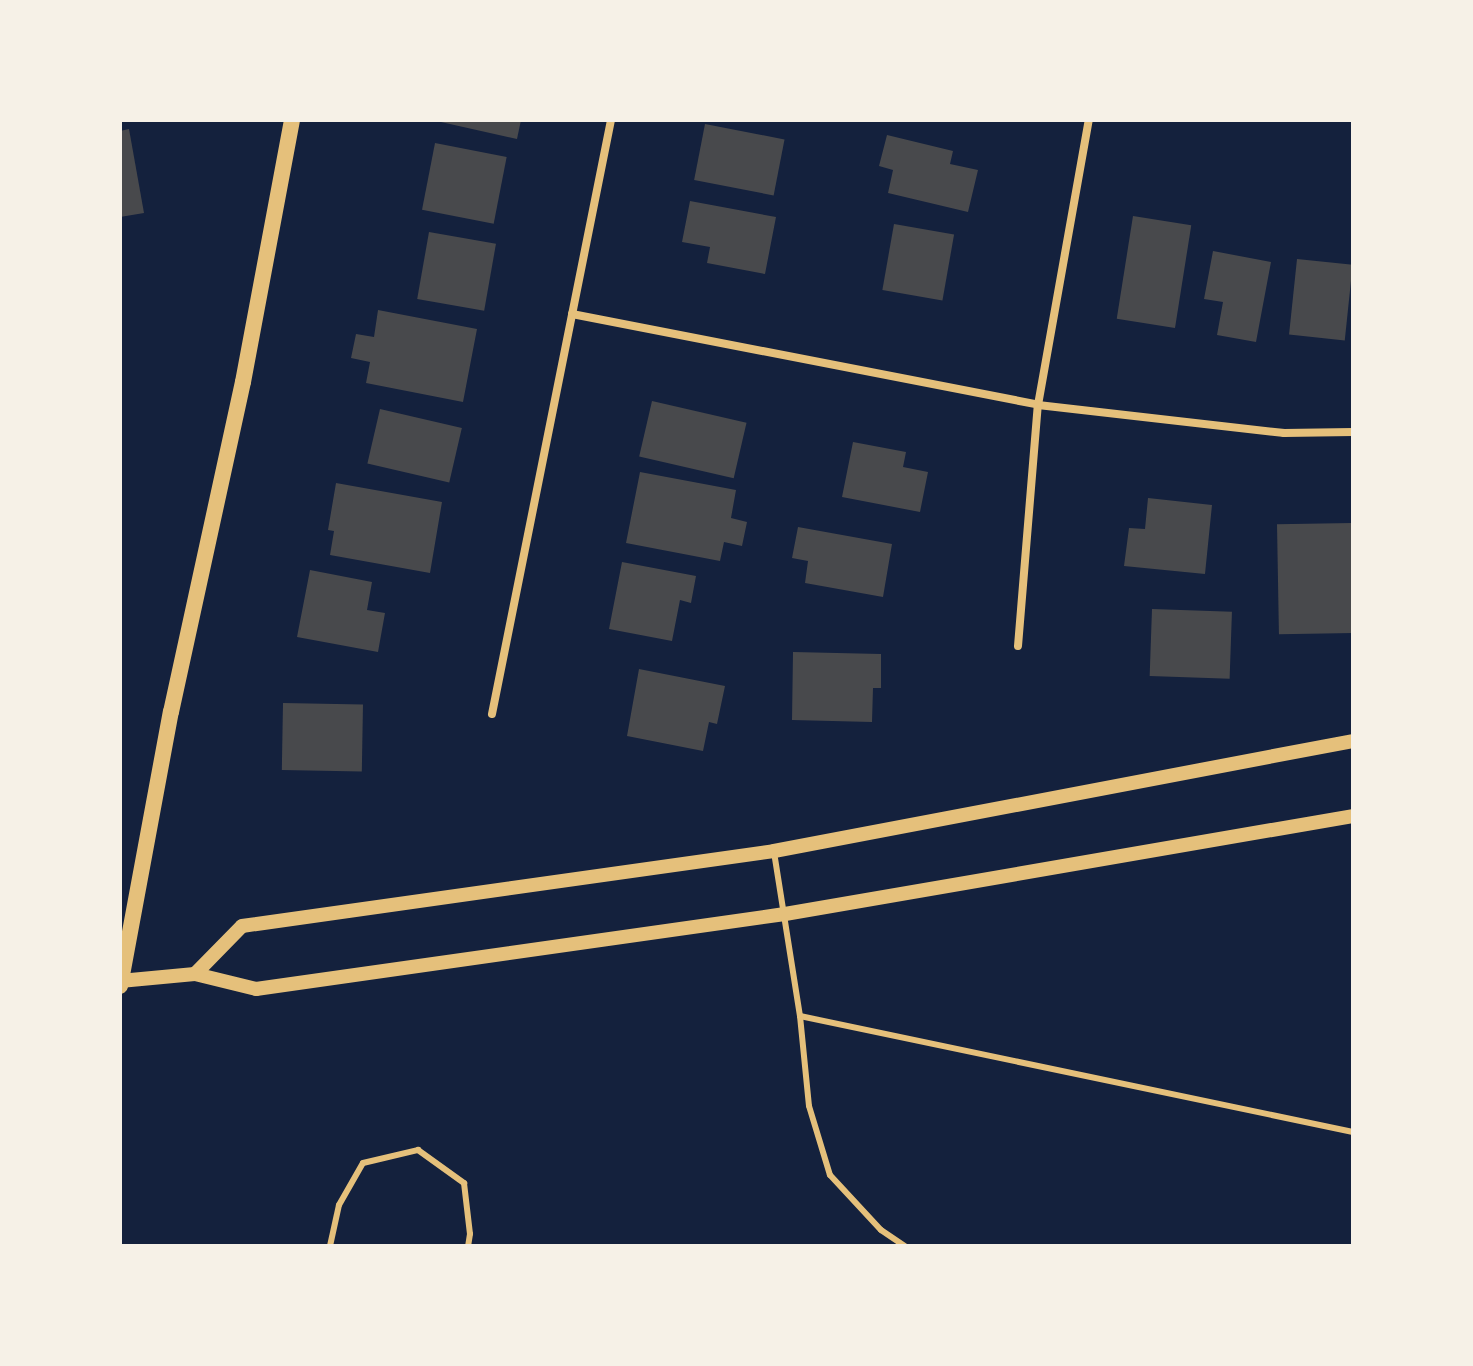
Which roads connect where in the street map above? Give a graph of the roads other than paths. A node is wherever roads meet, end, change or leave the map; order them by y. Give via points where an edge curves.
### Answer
1 (292, 120) edge
2 (611, 120) edge
3 (1089, 120) edge
4 (572, 314) junction
5 (1038, 405) junction
6 (1353, 432) edge
7 (1018, 646) dead end
8 (492, 714) dead end
9 (1353, 741) edge
10 (1353, 816) edge
11 (774, 851) junction
12 (785, 914) junction
13 (195, 974) junction
14 (120, 983) edge
15 (800, 1016) junction
16 (1353, 1132) edge
17 (330, 1246) edge
18 (468, 1246) edge
19 (905, 1246) edge

1 - 14 main road
2 - 4 street
3 - 5 street
4 - 5 street
4 - 8 street
5 - 6 street via 1284,433
5 - 7 street
9 - 11 street
10 - 12 street
11 - 12 lane
11 - 13 street via 242,926
12 - 13 street via 256,989
12 - 15 lane
13 - 14 street
15 - 16 lane
15 - 19 lane via 809,1106 830,1175 881,1230
17 - 18 lane via 339,1205 363,1163 418,1150 464,1183

